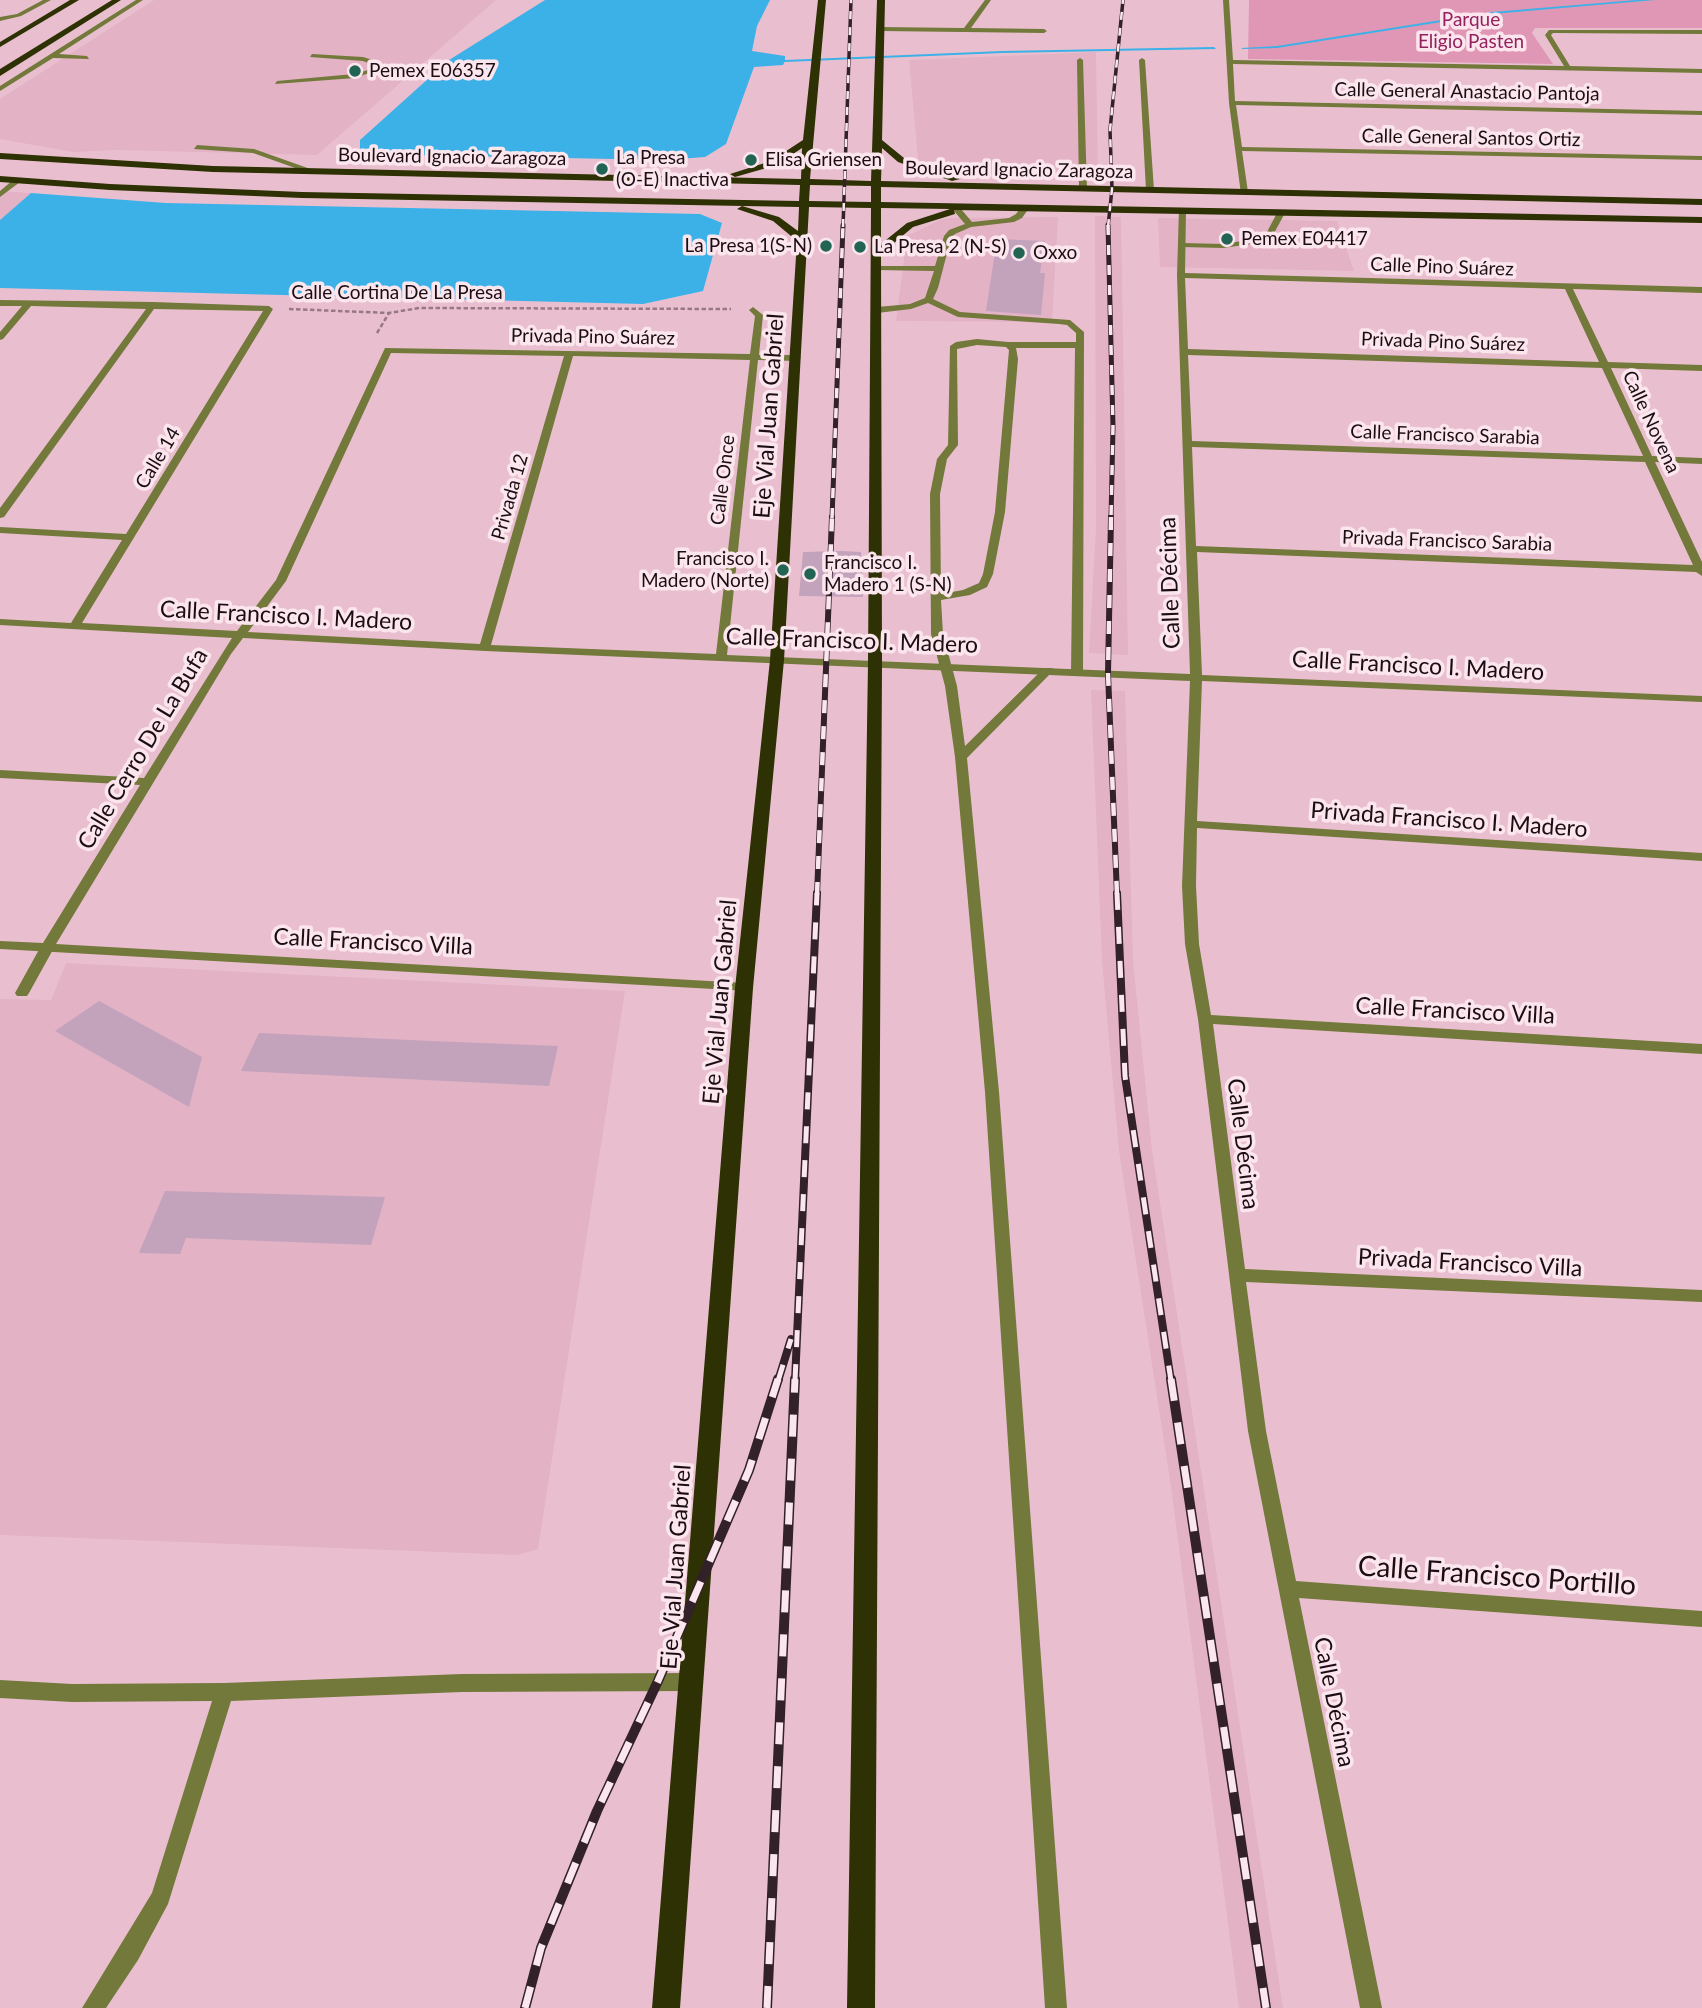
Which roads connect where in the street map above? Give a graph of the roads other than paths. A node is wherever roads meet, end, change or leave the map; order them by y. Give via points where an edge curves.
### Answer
1 (48, 0) edge
2 (75, 0) edge
3 (117, 0) edge
4 (140, 0) edge
5 (822, 0) edge
6 (881, 0) edge
7 (988, 0) edge
8 (1226, 0) edge
9 (0, 19) edge
10 (881, 29) junction
11 (966, 30) junction
12 (1044, 31) dead end
13 (1702, 32) edge
14 (11, 50) edge
15 (51, 56) junction
16 (312, 56) dead end
17 (87, 58) dead end
18 (1080, 60) dead end
19 (1142, 60) dead end
20 (1230, 62) junction
21 (1568, 68) junction
22 (1702, 71) edge
23 (0, 73) edge
24 (278, 83) dead end
25 (0, 89) edge
26 (1232, 103) junction
27 (1702, 113) edge
28 (807, 141) junction
29 (878, 141) junction
30 (197, 147) dead end
31 (1239, 149) junction
32 (0, 150) edge
33 (0, 156) edge
34 (1702, 158) edge
35 (32, 159) junction
36 (315, 172) junction
37 (684, 178) junction
38 (0, 181) edge
39 (16, 182) junction
40 (34, 182) junction
41 (805, 183) junction
42 (876, 185) junction
43 (1000, 188) junction
44 (1069, 189) junction
45 (1083, 189) junction
46 (1150, 190) junction
47 (1244, 192) junction
48 (1308, 194) junction
49 (0, 195) edge
50 (690, 201) junction
51 (805, 202) junction
52 (1702, 202) edge
53 (877, 204) junction
54 (982, 208) junction
55 (1025, 208) junction
56 (1054, 209) junction
57 (958, 211) junction
58 (1182, 211) junction
59 (1281, 213) junction
60 (1702, 220) edge
61 (970, 225) junction
62 (803, 240) junction
63 (1182, 245) junction
64 (876, 253) junction
65 (876, 268) junction
66 (939, 269) junction
67 (1181, 275) junction
68 (1568, 286) junction
69 (1702, 290) edge
70 (928, 300) junction
71 (0, 303) edge
72 (29, 303) junction
73 (153, 305) junction
74 (269, 309) joint
75 (753, 310) road end
76 (877, 310) junction
77 (0, 337) edge
78 (1008, 345) junction
79 (1080, 345) junction
80 (388, 350) joint
81 (1184, 352) junction
82 (569, 355) junction
83 (755, 358) junction
84 (797, 358) junction
85 (1605, 364) junction
86 (1702, 368) edge
87 (1187, 444) junction
88 (1649, 459) junction
89 (1702, 461) edge
90 (0, 515) edge
91 (0, 530) edge
92 (131, 537) junction
93 (1191, 549) junction
94 (1701, 570) edge
95 (936, 598) junction
96 (0, 622) edge
97 (75, 625) junction
98 (237, 634) junction
99 (485, 648) junction
100 (721, 657) junction
101 (777, 660) junction
102 (875, 663) junction
103 (947, 666) junction
104 (1048, 670) junction
105 (1077, 671) junction
106 (1196, 677) junction
107 (1702, 699) edge
108 (961, 757) junction
109 (0, 774) edge
110 (148, 782) junction
111 (1192, 824) junction
112 (1702, 857) edge
113 (0, 945) edge
114 (48, 946) junction
115 (744, 988) junction
116 (22, 993) dead end
117 (1205, 1019) junction
118 (1702, 1049) edge
119 (1237, 1275) junction
120 (1702, 1296) edge
121 (1289, 1589) junction
122 (1702, 1619) edge
123 (691, 1682) junction
124 (0, 1689) edge
125 (224, 1692) junction
126 (93, 2008) edge
127 (666, 2008) edge
128 (862, 2008) edge
129 (1055, 2008) edge
130 (1371, 2008) edge

1 - 9 street
2 - 14 main road
3 - 14 main road
4 - 15 street
5 - 28 main road, Eje Vial Juan Gabriel
6 - 10 main road
7 - 11 street
8 - 20 street
10 - 11 street
10 - 29 main road
11 - 12 street
13 - 21 street via 1551,32 1548,35
14 - 15 street
14 - 23 main road
15 - 17 street
15 - 25 street
16 - 24 street via 363,59 376,65 355,76
18 - 45 street
19 - 46 street
20 - 21 street
20 - 26 street
21 - 22 street
26 - 27 street, Calle General Anastacio Pantoja
26 - 31 street
28 - 37 main road via 789,155 755,169
28 - 41 main road, Eje Vial Juan Gabriel
29 - 42 main road
29 - 43 main road via 888,153 918,169
30 - 36 street via 254,151
31 - 34 street, Calle General Santos Ortiz
31 - 47 street
32 - 35 main road
33 - 35 main road, Boulevard Ignacio Zaragoza
35 - 36 main road, Boulevard Ignacio Zaragoza
36 - 37 main road, Boulevard Ignacio Zaragoza
37 - 41 main road, Boulevard Ignacio Zaragoza
38 - 39 main road
38 - 40 main road, Boulevard Ignacio Zaragoza
39 - 40 main road
39 - 49 street
40 - 50 main road, Boulevard Ignacio Zaragoza via 302,195
41 - 42 main road, Boulevard Ignacio Zaragoza
41 - 51 main road, Eje Vial Juan Gabriel
42 - 43 main road, Boulevard Ignacio Zaragoza
42 - 53 main road
43 - 44 main road, Boulevard Ignacio Zaragoza
44 - 45 main road, Boulevard Ignacio Zaragoza
44 - 56 main road via 1078,198
45 - 46 main road, Boulevard Ignacio Zaragoza
46 - 47 main road, Boulevard Ignacio Zaragoza
47 - 48 main road, Boulevard Ignacio Zaragoza
48 - 52 main road, Boulevard Ignacio Zaragoza
48 - 58 main road via 1201,200
50 - 51 main road, Boulevard Ignacio Zaragoza
50 - 62 main road via 763,214
51 - 53 main road, Boulevard Ignacio Zaragoza
51 - 62 main road, Eje Vial Juan Gabriel
53 - 54 main road, Boulevard Ignacio Zaragoza
53 - 64 main road
54 - 55 main road, Boulevard Ignacio Zaragoza
54 - 57 main road
55 - 56 main road, Boulevard Ignacio Zaragoza
55 - 61 street via 1011,220
56 - 58 main road, Boulevard Ignacio Zaragoza
57 - 61 street
57 - 64 main road via 910,225
58 - 59 main road, Boulevard Ignacio Zaragoza
58 - 63 street, Calle Décima
59 - 60 main road, Boulevard Ignacio Zaragoza
59 - 63 street via 1262,240 1223,246
61 - 66 street via 947,238
62 - 84 main road, Eje Vial Juan Gabriel
63 - 67 street, Calle Décima
64 - 65 main road
65 - 66 street
65 - 76 main road
66 - 70 street
67 - 68 street, Calle Pino Suárez
67 - 81 street, Calle Décima
68 - 69 street, Calle Pino Suárez
68 - 85 street, Calle Novena
70 - 76 street
70 - 79 street via 972,317 1070,323 1080,332
71 - 72 street, Calle Cortina De La Presa
72 - 73 street, Calle Cortina De La Presa
72 - 77 street
73 - 74 street, Calle Cortina De La Presa
73 - 90 street
74 - 92 street, Calle 14
75 - 83 street, Calle Once via 759,315
76 - 102 main road
78 - 79 street
78 - 95 street via 1014,359 1000,512 988,574 983,585 966,593
78 - 95 street via 977,342 953,348 953,444 942,459 935,494
79 - 105 street
80 - 82 street, Privada Pino Suárez
80 - 98 street, Calle Cerro De La Bufa via 281,581
81 - 85 street, Privada Pino Suárez
81 - 87 street, Calle Décima
82 - 83 street, Privada Pino Suárez
82 - 99 street, Privada 12
83 - 84 street, Privada Pino Suárez
83 - 100 street, Calle Once
84 - 101 main road, Eje Vial Juan Gabriel
85 - 86 street, Privada Pino Suárez
85 - 88 street, Calle Novena
87 - 88 street, Calle Francisco Sarabia
87 - 93 street, Calle Décima
88 - 89 street, Calle Francisco Sarabia
88 - 94 street, Calle Novena
91 - 92 street
92 - 97 street, Calle 14
93 - 94 street, Privada Francisco Sarabia
93 - 106 street, Calle Décima
95 - 103 street via 937,634
96 - 97 street, Calle Francisco I. Madero
97 - 98 street, Calle Francisco I. Madero
98 - 99 street, Calle Francisco I. Madero
98 - 110 street, Calle Cerro De La Bufa
99 - 100 street, Calle Francisco I. Madero
100 - 101 street, Calle Francisco I. Madero
101 - 102 street, Calle Francisco I. Madero
101 - 115 main road, Eje Vial Juan Gabriel
102 - 103 street, Calle Francisco I. Madero
102 - 128 main road
103 - 104 street, Calle Francisco I. Madero
103 - 108 street
104 - 105 street, Calle Francisco I. Madero
104 - 108 street
105 - 106 street, Calle Francisco I. Madero
106 - 107 street, Calle Francisco I. Madero
106 - 111 street, Calle Décima
108 - 129 street via 993,1105
109 - 110 street
110 - 114 street, Calle Cerro De La Bufa
111 - 112 street, Privada Francisco I. Madero
111 - 117 street, Calle Décima via 1189,914
113 - 114 street, Calle Francisco Villa
114 - 115 street, Calle Francisco Villa
114 - 116 street, Calle Cerro De La Bufa
115 - 123 main road, Eje Vial Juan Gabriel
117 - 118 street, Calle Francisco Villa
117 - 119 street, Calle Décima
119 - 120 street, Privada Francisco Villa
119 - 121 street, Calle Décima via 1257,1431
121 - 122 street, Calle Francisco Portillo
121 - 130 street, Calle Décima
123 - 125 street via 462,1683
123 - 127 main road, Eje Vial Juan Gabriel
124 - 125 street
125 - 126 street via 161,1898

